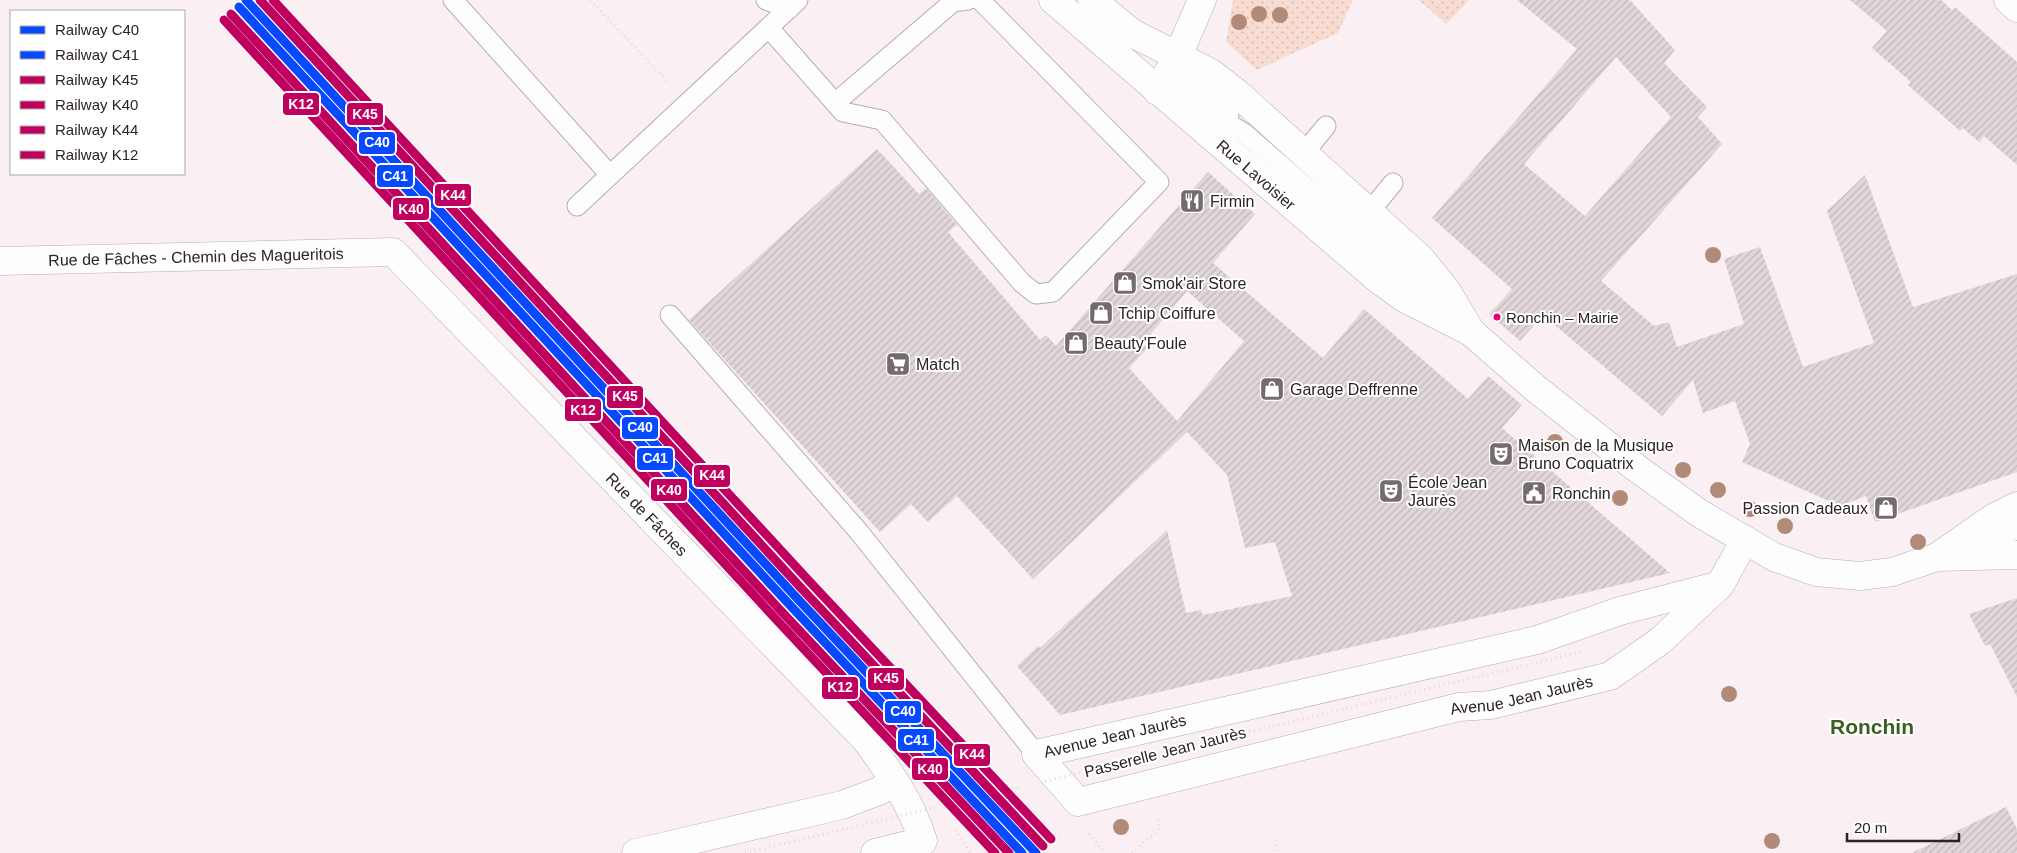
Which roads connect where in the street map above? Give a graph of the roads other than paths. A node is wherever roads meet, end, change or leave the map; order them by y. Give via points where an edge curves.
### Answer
1 (452, 0) edge
2 (766, 0) edge
3 (968, 0) edge
4 (980, 0) edge
5 (1053, 0) edge
6 (1092, 0) edge
7 (1202, 0) edge
8 (2008, 0) edge
9 (794, 4) edge
10 (2017, 8) edge
11 (768, 28) junction
12 (1168, 74) junction
13 (835, 103) junction
14 (1326, 126) dead end
15 (1304, 153) junction
16 (610, 175) junction
17 (1393, 183) dead end
18 (577, 206) dead end
19 (1370, 211) junction
20 (393, 252) joint
21 (0, 261) edge
22 (670, 315) dead end
23 (1471, 332) junction
24 (2017, 506) edge
25 (2017, 530) edge
26 (1745, 540) junction
27 (2017, 556) edge
28 (1937, 557) junction
29 (1720, 584) junction
30 (1036, 754) junction
31 (894, 782) junction
32 (636, 853) edge
33 (875, 853) edge

1 - 16 lane
2 - 9 lane
3 - 13 lane via 953,2
4 - 13 lane via 1159,182 1053,292 1036,294 1022,283 882,120 842,112
5 - 12 street, Rue Lavoisier via 1100,41
6 - 12 street, Rue Lavoisier via 1132,33
7 - 12 street
8 - 10 street
9 - 11 lane
11 - 13 lane
11 - 16 lane
12 - 15 street, Rue Lavoisier via 1211,73
12 - 23 lane via 1244,133
12 - 23 street, Rue Lavoisier via 1378,280 1404,298
14 - 15 lane
15 - 19 street, Rue Lavoisier
16 - 18 lane
17 - 19 lane
19 - 23 street, Rue Lavoisier via 1426,265 1446,290
20 - 21 street, Rue de Fâches - Chemin des Magueritois
20 - 31 street, Rue de Fâches via 866,740
22 - 30 lane via 859,532
23 - 26 street, Rue Lavoisier via 1535,388 1635,467 1699,513
24 - 28 street
25 - 28 lane
26 - 28 street via 1801,568 1845,575 1892,572
26 - 29 street, Avenue Jean Jaurès
27 - 28 street
29 - 30 street, Avenue Jean Jaurès via 1620,610 1537,640
29 - 30 street, Avenue Jean Jaurès via 1660,641 1610,676 1491,706 1459,707 1078,802
31 - 32 street via 879,792 842,804
31 - 33 street via 910,808 923,841

